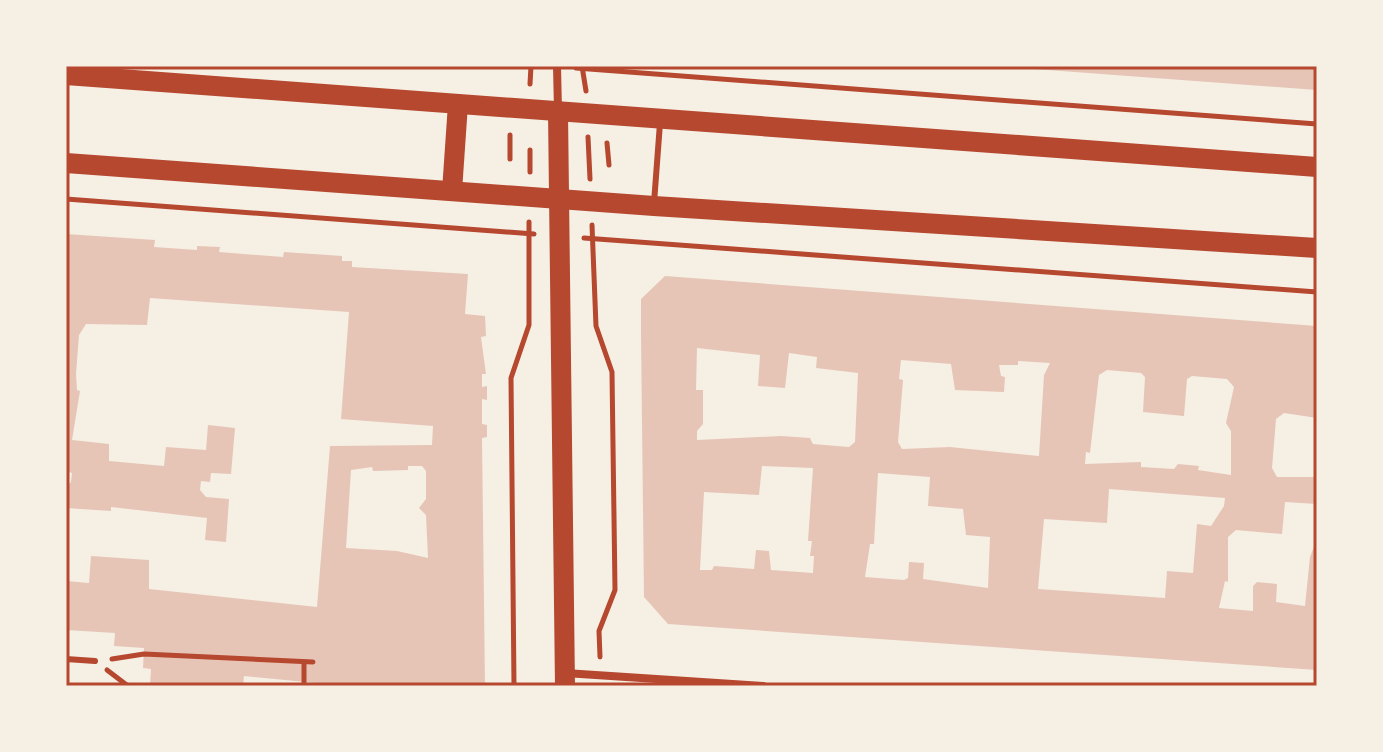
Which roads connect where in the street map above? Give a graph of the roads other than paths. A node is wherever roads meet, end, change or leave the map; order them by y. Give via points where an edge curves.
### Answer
1 (557, 66) edge
2 (66, 75) edge
3 (458, 104) junction
4 (558, 112) junction
5 (660, 119) junction
6 (66, 163) edge
7 (1317, 167) edge
8 (452, 191) junction
9 (559, 199) junction
10 (654, 206) junction
11 (1317, 248) edge
12 (66, 659) edge
13 (95, 661) road end
14 (565, 680) edge
15 (763, 686) edge

1 - 4 street
2 - 3 main road
3 - 4 main road
3 - 8 main road
4 - 5 main road
4 - 9 main road
5 - 7 main road
5 - 10 lane
6 - 8 main road
8 - 9 main road
9 - 10 main road
9 - 14 main road
10 - 11 main road
12 - 13 lane
14 - 15 street

